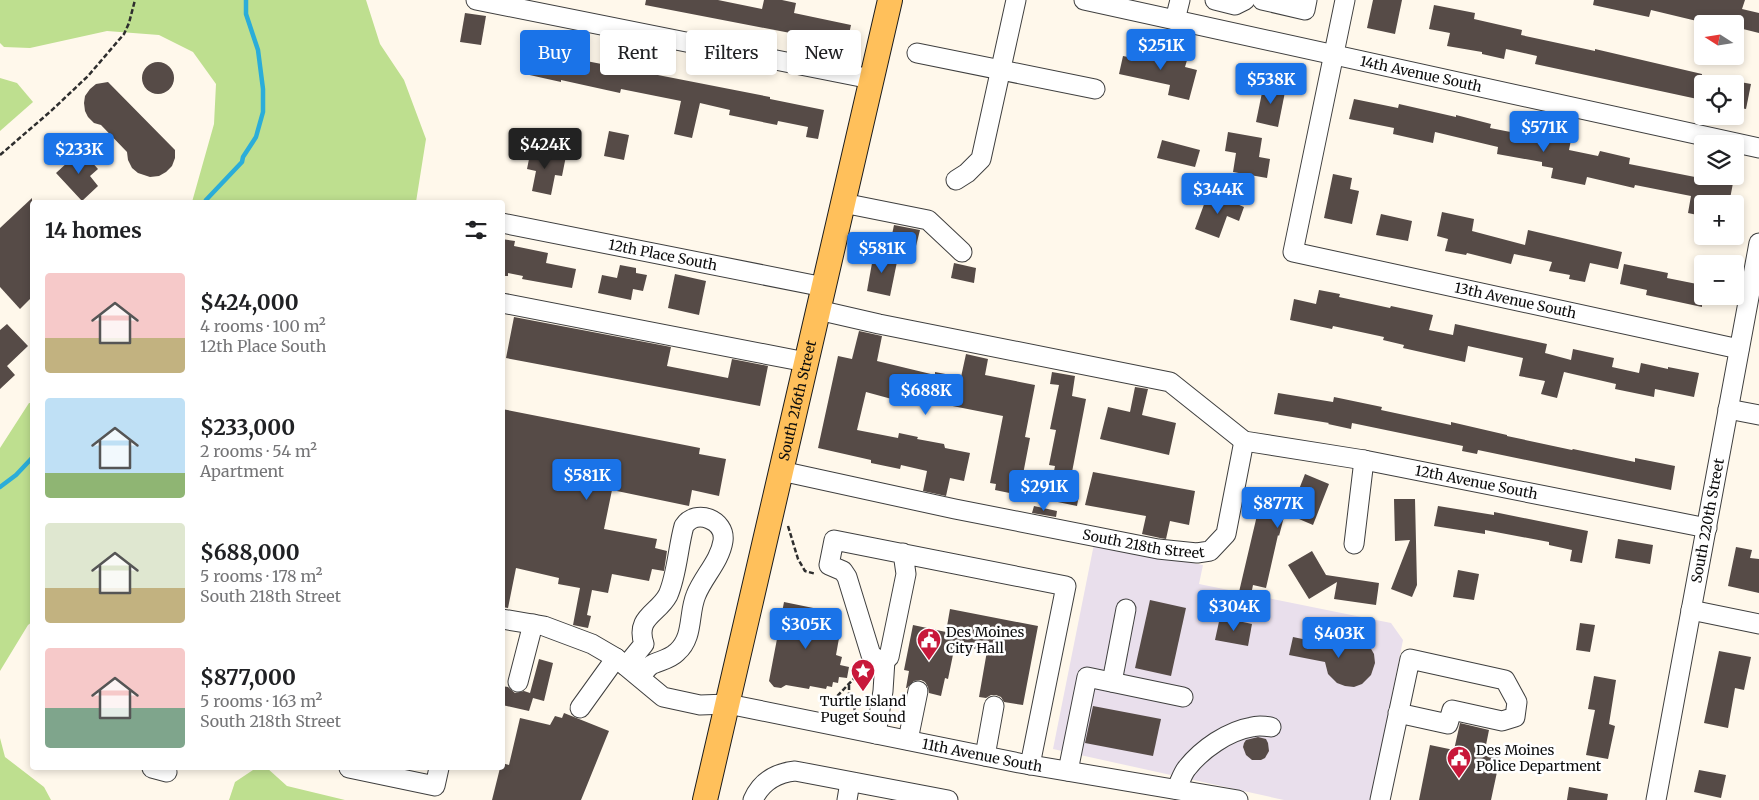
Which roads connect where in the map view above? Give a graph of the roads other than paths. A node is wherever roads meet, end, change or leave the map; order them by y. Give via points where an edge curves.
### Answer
1 (476, 0) edge
2 (890, 0) edge
3 (1016, 0) edge
4 (1084, 0) edge
5 (1180, 0) edge
6 (1216, 0) edge
7 (1245, 0) edge
8 (1262, 0) edge
9 (1307, 0) edge
10 (1345, 0) edge
11 (1175, 20) junction
12 (917, 53) dead end
13 (1333, 55) junction
14 (1001, 71) junction
15 (871, 79) junction
16 (1095, 89) dead end
17 (1759, 148) edge
18 (956, 180) dead end
19 (843, 203) junction
20 (505, 224) edge
21 (1759, 243) edge
22 (962, 252) dead end
23 (824, 287) junction
24 (505, 304) edge
25 (818, 310) junction
26 (1739, 349) junction
27 (806, 362) junction
28 (1728, 409) junction
29 (1759, 415) edge
30 (1244, 441) junction
31 (1364, 460) junction
32 (781, 471) junction
33 (1707, 528) junction
34 (1354, 544) dead end
35 (903, 553) junction
36 (1126, 609) dead end
37 (1691, 610) junction
38 (505, 619) edge
39 (533, 624) junction
40 (1759, 624) edge
41 (885, 660) junction
42 (628, 667) junction
43 (518, 682) dead end
44 (1112, 682) junction
45 (918, 691) dead end
46 (1184, 697) dead end
47 (728, 704) junction
48 (994, 706) dead end
49 (580, 708) dead end
50 (1398, 713) junction
51 (1271, 727) dead end
52 (876, 734) junction
53 (908, 740) junction
54 (985, 756) junction
55 (1030, 764) junction
56 (360, 770) edge
57 (1068, 771) junction
58 (850, 782) junction
59 (436, 784) edge
60 (1176, 790) junction
61 (705, 800) edge
62 (753, 800) edge
63 (846, 800) edge
64 (948, 800) edge
65 (1238, 800) edge
66 (1380, 800) edge
67 (1656, 800) edge

1 - 15 street
2 - 15 main road, South 216th Street
3 - 14 street
4 - 11 street, 14th Avenue South
5 - 11 street
6 - 7 street via 1235,5
8 - 9 street via 1305,10
10 - 13 street
11 - 13 street, 14th Avenue South
12 - 14 street
13 - 17 street, 14th Avenue South
13 - 26 street, 13th Avenue South via 1293,252
14 - 16 street
14 - 18 street via 981,159
15 - 19 main road, South 216th Street
19 - 22 street via 928,220
19 - 23 main road, South 216th Street
20 - 23 street, 12th Place South
21 - 26 street, South 220th Street
23 - 25 main road, South 216th Street
24 - 27 street
25 - 27 main road, South 216th Street
25 - 30 street via 1170,382
26 - 28 street, South 220th Street
27 - 32 main road, South 216th Street
28 - 29 street
28 - 33 street, South 220th Street
30 - 31 street, 12th Avenue South
30 - 32 street, South 218th Street via 1226,534 1210,551 1196,553 1158,549
31 - 33 street, 12th Avenue South
31 - 34 street
32 - 47 main road, South 216th Street
33 - 37 street, South 220th Street
35 - 41 street via 906,574 889,657
35 - 41 street via 834,540 827,570 839,568 847,577 871,656
35 - 55 street via 1066,586
36 - 44 street
37 - 40 street
37 - 67 street, South 220th Street
38 - 39 street, 11th Avenue South
39 - 42 street, 11th Avenue South via 592,644
39 - 43 street
41 - 52 street
42 - 42 street via 666,660 678,652 688,638 695,597 719,556 723,541 723,531 708,518 697,516 684,526 667,597 642,627 644,644
42 - 47 street, 11th Avenue South via 663,697 700,705
42 - 49 street
44 - 46 street
44 - 57 street via 1087,677
45 - 53 street
47 - 52 street, 11th Avenue South
47 - 61 main road, South 216th Street
48 - 54 street
50 - 50 street via 1410,659 1505,680 1517,702 1515,717 1502,721 1452,710 1448,724
50 - 66 street
51 - 60 street via 1254,726 1222,738 1186,770
52 - 53 street, 11th Avenue South
53 - 54 street, 11th Avenue South
54 - 55 street, 11th Avenue South
55 - 57 street, 11th Avenue South
56 - 59 street
57 - 60 street, 11th Avenue South
58 - 62 street via 795,771 784,772 763,784
58 - 63 street
58 - 64 street
60 - 65 street, 11th Avenue South

